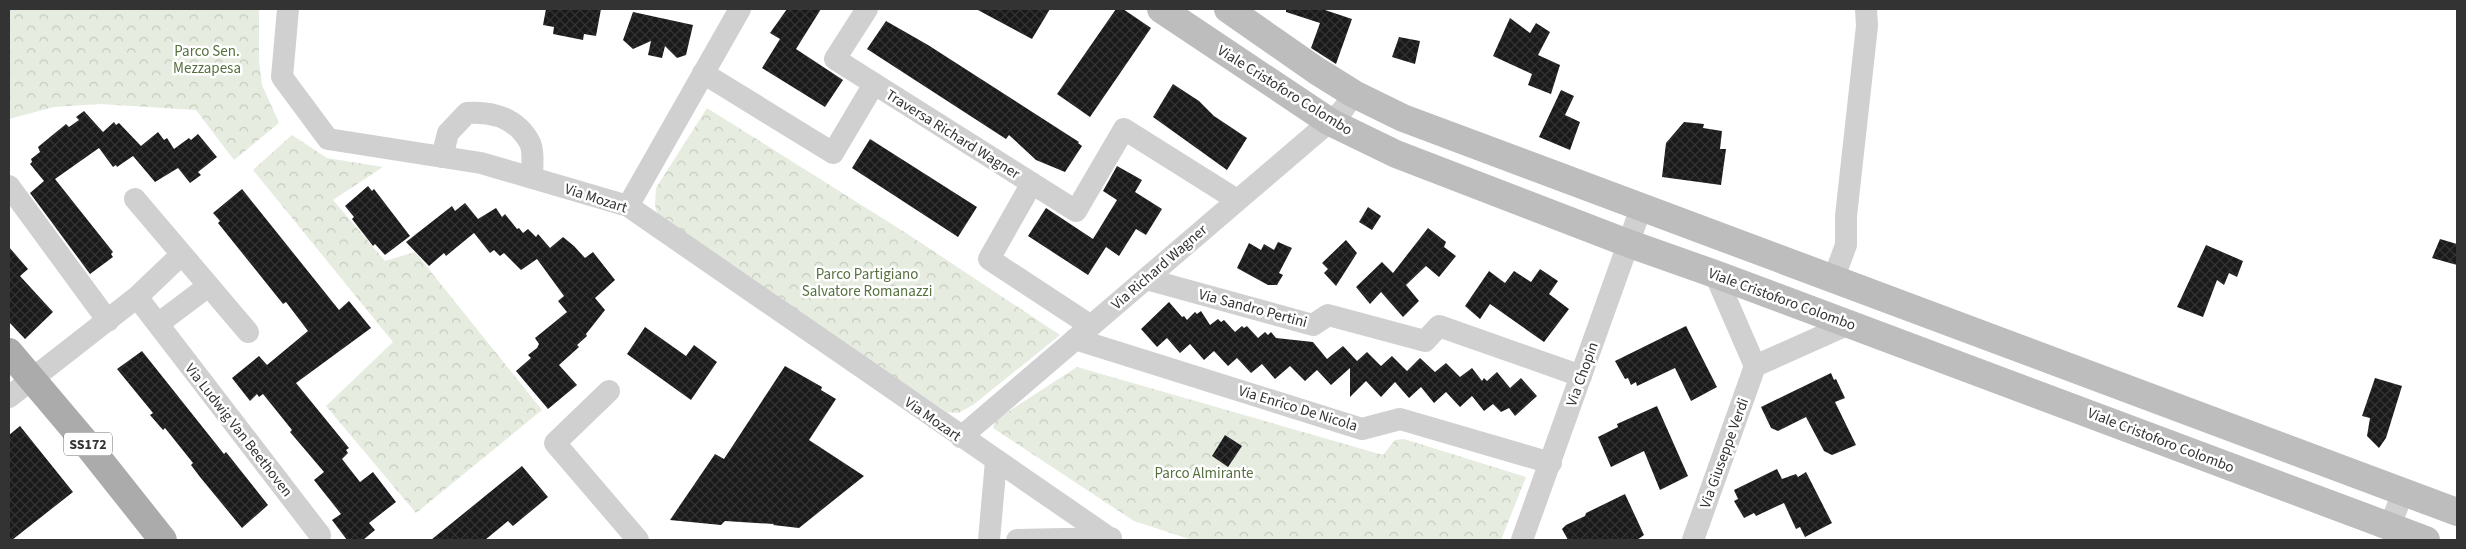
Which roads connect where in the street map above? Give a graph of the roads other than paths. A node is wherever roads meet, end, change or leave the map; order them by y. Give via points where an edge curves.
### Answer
1 (288, 9) edge
2 (740, 9) edge
3 (867, 9) edge
4 (1161, 9) edge
5 (1228, 9) edge
6 (1866, 9) edge
7 (704, 73) junction
8 (874, 84) junction
9 (1354, 94) junction
10 (1330, 122) junction
11 (442, 157) junction
12 (532, 178) junction
13 (1032, 183) junction
14 (9, 186) edge
15 (134, 199) dead end
16 (1237, 200) junction
17 (628, 206) junction
18 (1642, 208) junction
19 (1630, 244) junction
20 (181, 255) junction
21 (1715, 274) junction
22 (1146, 279) junction
23 (1833, 280) junction
24 (207, 287) junction
25 (137, 297) junction
26 (108, 321) junction
27 (158, 324) junction
28 (1849, 324) junction
29 (248, 332) dead end
30 (1083, 332) junction
31 (9, 352) edge
32 (1756, 366) junction
33 (1581, 376) junction
34 (33, 378) junction
35 (609, 391) dead end
36 (9, 397) edge
37 (961, 437) junction
38 (996, 461) junction
39 (1551, 463) junction
40 (2403, 492) junction
41 (2457, 512) edge
42 (2390, 526) junction
43 (320, 535) dead end
44 (1112, 539) edge
45 (163, 540) edge
46 (638, 540) edge
47 (989, 540) edge
48 (1017, 540) edge
49 (1522, 540) edge
50 (1693, 540) edge
51 (2426, 540) edge

1 - 11 street, Via Mozart via 282,78 328,138
2 - 7 street
3 - 8 street, Traversa Richard Wagner via 835,59
4 - 10 main road, Viale Cristoforo Colombo
5 - 9 main road
6 - 23 street via 1846,245
7 - 8 street, Traversa Richard Wagner via 833,153
7 - 17 street
8 - 13 street, Traversa Richard Wagner
9 - 10 street, Via Richard Wagner
9 - 18 main road via 1456,139
10 - 16 street, Via Richard Wagner
10 - 19 main road, Viale Cristoforo Colombo via 1396,154
11 - 12 street, Via Mozart
11 - 12 street via 448,133 466,113 499,114 517,126 531,144
12 - 17 street, Via Mozart
13 - 16 street, Traversa Richard Wagner via 1076,211 1124,129
13 - 30 street, Via Enrico De Nicola via 989,259
14 - 26 street
15 - 20 street
16 - 22 street, Via Richard Wagner
17 - 37 street, Via Mozart
18 - 19 street, Via Chopin
18 - 23 main road
19 - 21 main road, Viale Cristoforo Colombo
19 - 33 street, Via Chopin
20 - 24 street
20 - 25 street
21 - 28 main road, Viale Cristoforo Colombo
21 - 32 street
22 - 30 street, Via Richard Wagner
22 - 33 street, Via Sandro Pertini via 1313,325 1328,316 1425,341 1439,326
23 - 40 main road
24 - 27 street
24 - 29 street
25 - 26 street
25 - 27 street, Via Ludwig Van Beethoven
26 - 34 street
27 - 43 street, Via Ludwig Van Beethoven
28 - 32 street
28 - 42 main road, Viale Cristoforo Colombo
30 - 37 street, Via Richard Wagner
30 - 39 street, Via Enrico De Nicola via 1362,429 1400,419
31 - 34 main road, SS172
32 - 50 street, Via Giuseppe Verdi
33 - 39 street, Via Chopin
34 - 36 street
34 - 45 main road, SS172
35 - 46 street via 555,442
37 - 38 street, Via Mozart
38 - 44 street, Via Mozart
38 - 47 street
39 - 49 street, Via Chopin
40 - 41 main road
40 - 42 street
42 - 51 main road, Viale Cristoforo Colombo
44 - 48 street

